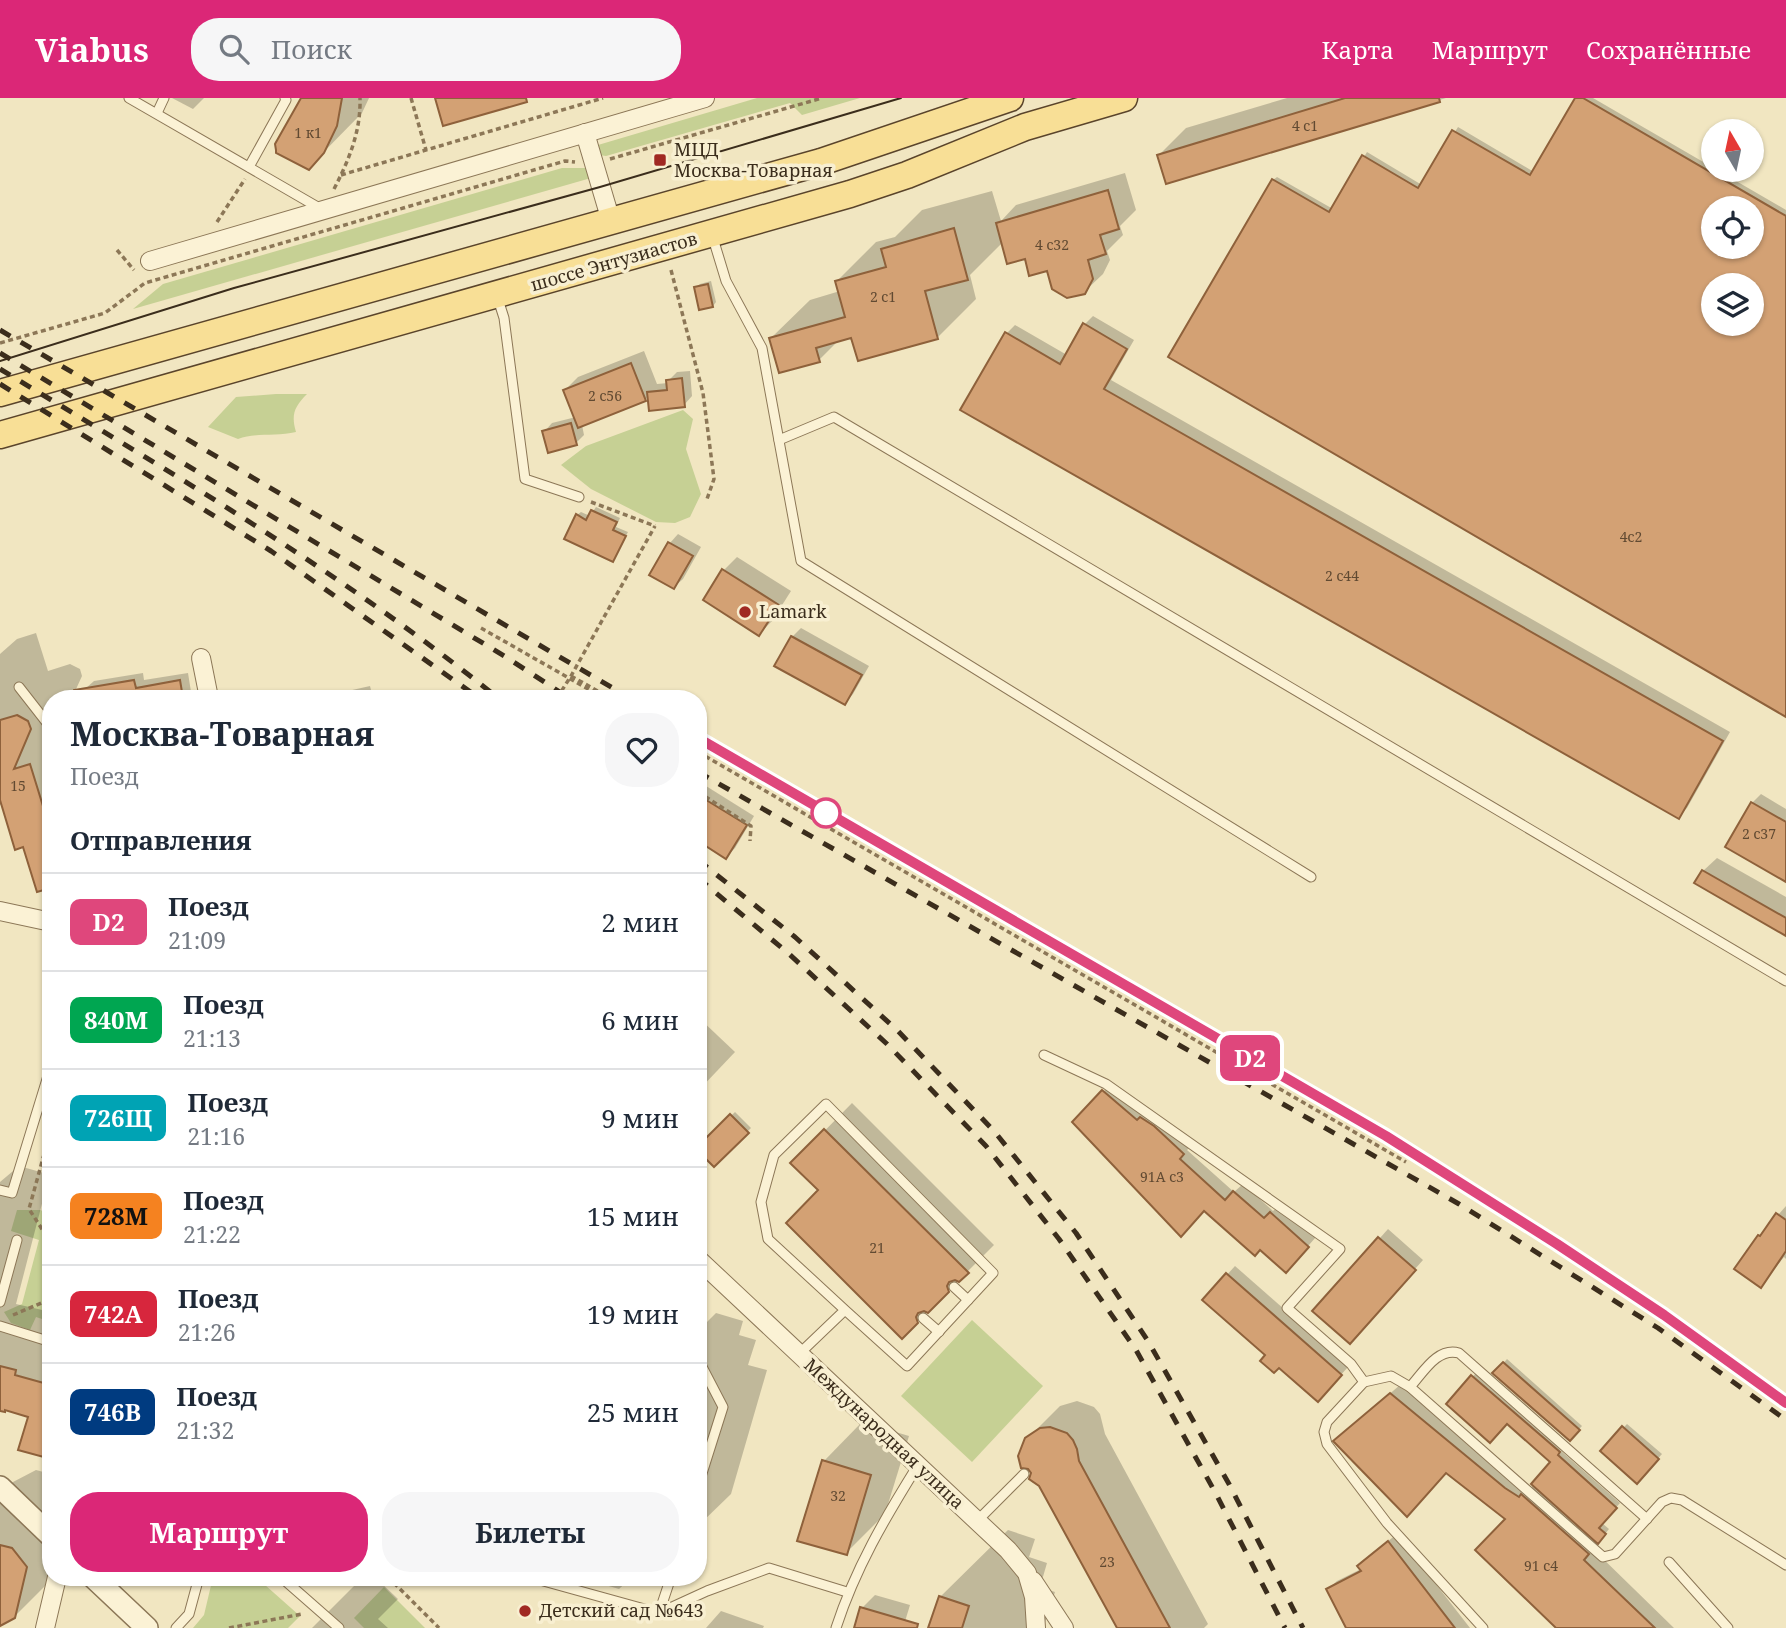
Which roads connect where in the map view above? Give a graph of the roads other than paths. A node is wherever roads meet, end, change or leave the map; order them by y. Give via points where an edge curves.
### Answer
1 (128, 98) edge
2 (164, 98) edge
3 (705, 98) edge
4 (1010, 98) edge
5 (1124, 98) edge
6 (284, 99) edge
7 (672, 103) edge
8 (156, 114) junction
9 (585, 133) junction
10 (250, 168) junction
11 (322, 210) junction
12 (611, 221) junction
13 (712, 233) junction
14 (150, 261) dead end
15 (496, 296) junction
16 (0, 393) edge
17 (0, 435) edge
18 (779, 440) junction
19 (579, 497) road end
20 (201, 658) dead end
21 (19, 687) dead end
22 (207, 690) edge
23 (42, 716) edge
24 (1311, 877) dead end
25 (0, 911) edge
26 (42, 920) edge
27 (1786, 981) edge
28 (1044, 1055) dead end
29 (42, 1095) edge
30 (0, 1190) edge
31 (17, 1240) dead end
32 (707, 1267) edge
33 (954, 1287) dead end
34 (968, 1300) junction
35 (0, 1302) edge
36 (845, 1310) junction
37 (923, 1318) dead end
38 (0, 1326) edge
39 (939, 1332) junction
40 (42, 1339) edge
41 (799, 1354) junction
42 (707, 1376) edge
43 (1364, 1382) junction
44 (1410, 1387) junction
45 (707, 1458) edge
46 (918, 1465) junction
47 (1024, 1474) dead end
48 (0, 1487) edge
49 (1647, 1519) junction
50 (977, 1521) junction
51 (42, 1527) edge
52 (1669, 1562) dead end
53 (1786, 1565) edge
54 (1027, 1573) junction
55 (55, 1586) edge
56 (103, 1586) edge
57 (197, 1586) edge
58 (291, 1586) edge
59 (573, 1586) edge
60 (668, 1586) edge
61 (847, 1592) junction
62 (659, 1614) junction
63 (45, 1628) edge
64 (147, 1628) edge
65 (176, 1628) edge
66 (339, 1628) edge
67 (836, 1628) edge
68 (1037, 1628) edge
69 (1065, 1628) edge
70 (1483, 1628) edge
71 (1728, 1628) edge

1 - 8 lane
2 - 8 lane
3 - 7 street
4 - 12 main road via 821,162
5 - 13 main road, шоссе Энтузиастов via 1025,127 862,190
6 - 10 lane
7 - 9 street
8 - 10 lane
9 - 11 street
9 - 12 street
10 - 11 lane
11 - 14 street
12 - 16 main road
13 - 15 main road, шоссе Энтузиастов
13 - 18 lane via 726,281 762,348
15 - 17 main road, шоссе Энтузиастов
15 - 19 lane via 504,318 525,480
18 - 24 lane via 802,561
18 - 27 lane via 834,416
20 - 22 street
21 - 23 lane
25 - 26 street
28 - 43 lane via 1106,1084 1340,1248 1287,1308 1351,1364
29 - 30 lane via 12,1193
31 - 35 lane
32 - 41 street, Международная улица
33 - 34 lane
34 - 36 lane via 993,1273 826,1104 774,1155 761,1202 768,1239
34 - 39 lane
36 - 39 lane via 907,1366
36 - 41 lane
37 - 39 lane
38 - 40 lane
41 - 46 street, Международная улица
42 - 45 lane via 723,1407
43 - 44 lane via 1391,1376
43 - 70 lane via 1327,1422 1327,1444 1387,1523
44 - 49 lane via 1439,1355 1459,1353
44 - 49 lane via 1598,1555 1608,1558 1615,1554
46 - 50 street, Международная улица
46 - 61 lane via 877,1531
47 - 50 lane
48 - 51 street
49 - 53 lane via 1666,1499 1677,1498
50 - 54 street, Международная улица
52 - 71 lane
54 - 68 street, Международная улица
54 - 69 street
55 - 63 street
56 - 64 street
57 - 65 lane via 189,1614
58 - 66 lane
59 - 62 lane
60 - 62 lane
61 - 62 lane via 769,1568
61 - 67 lane

